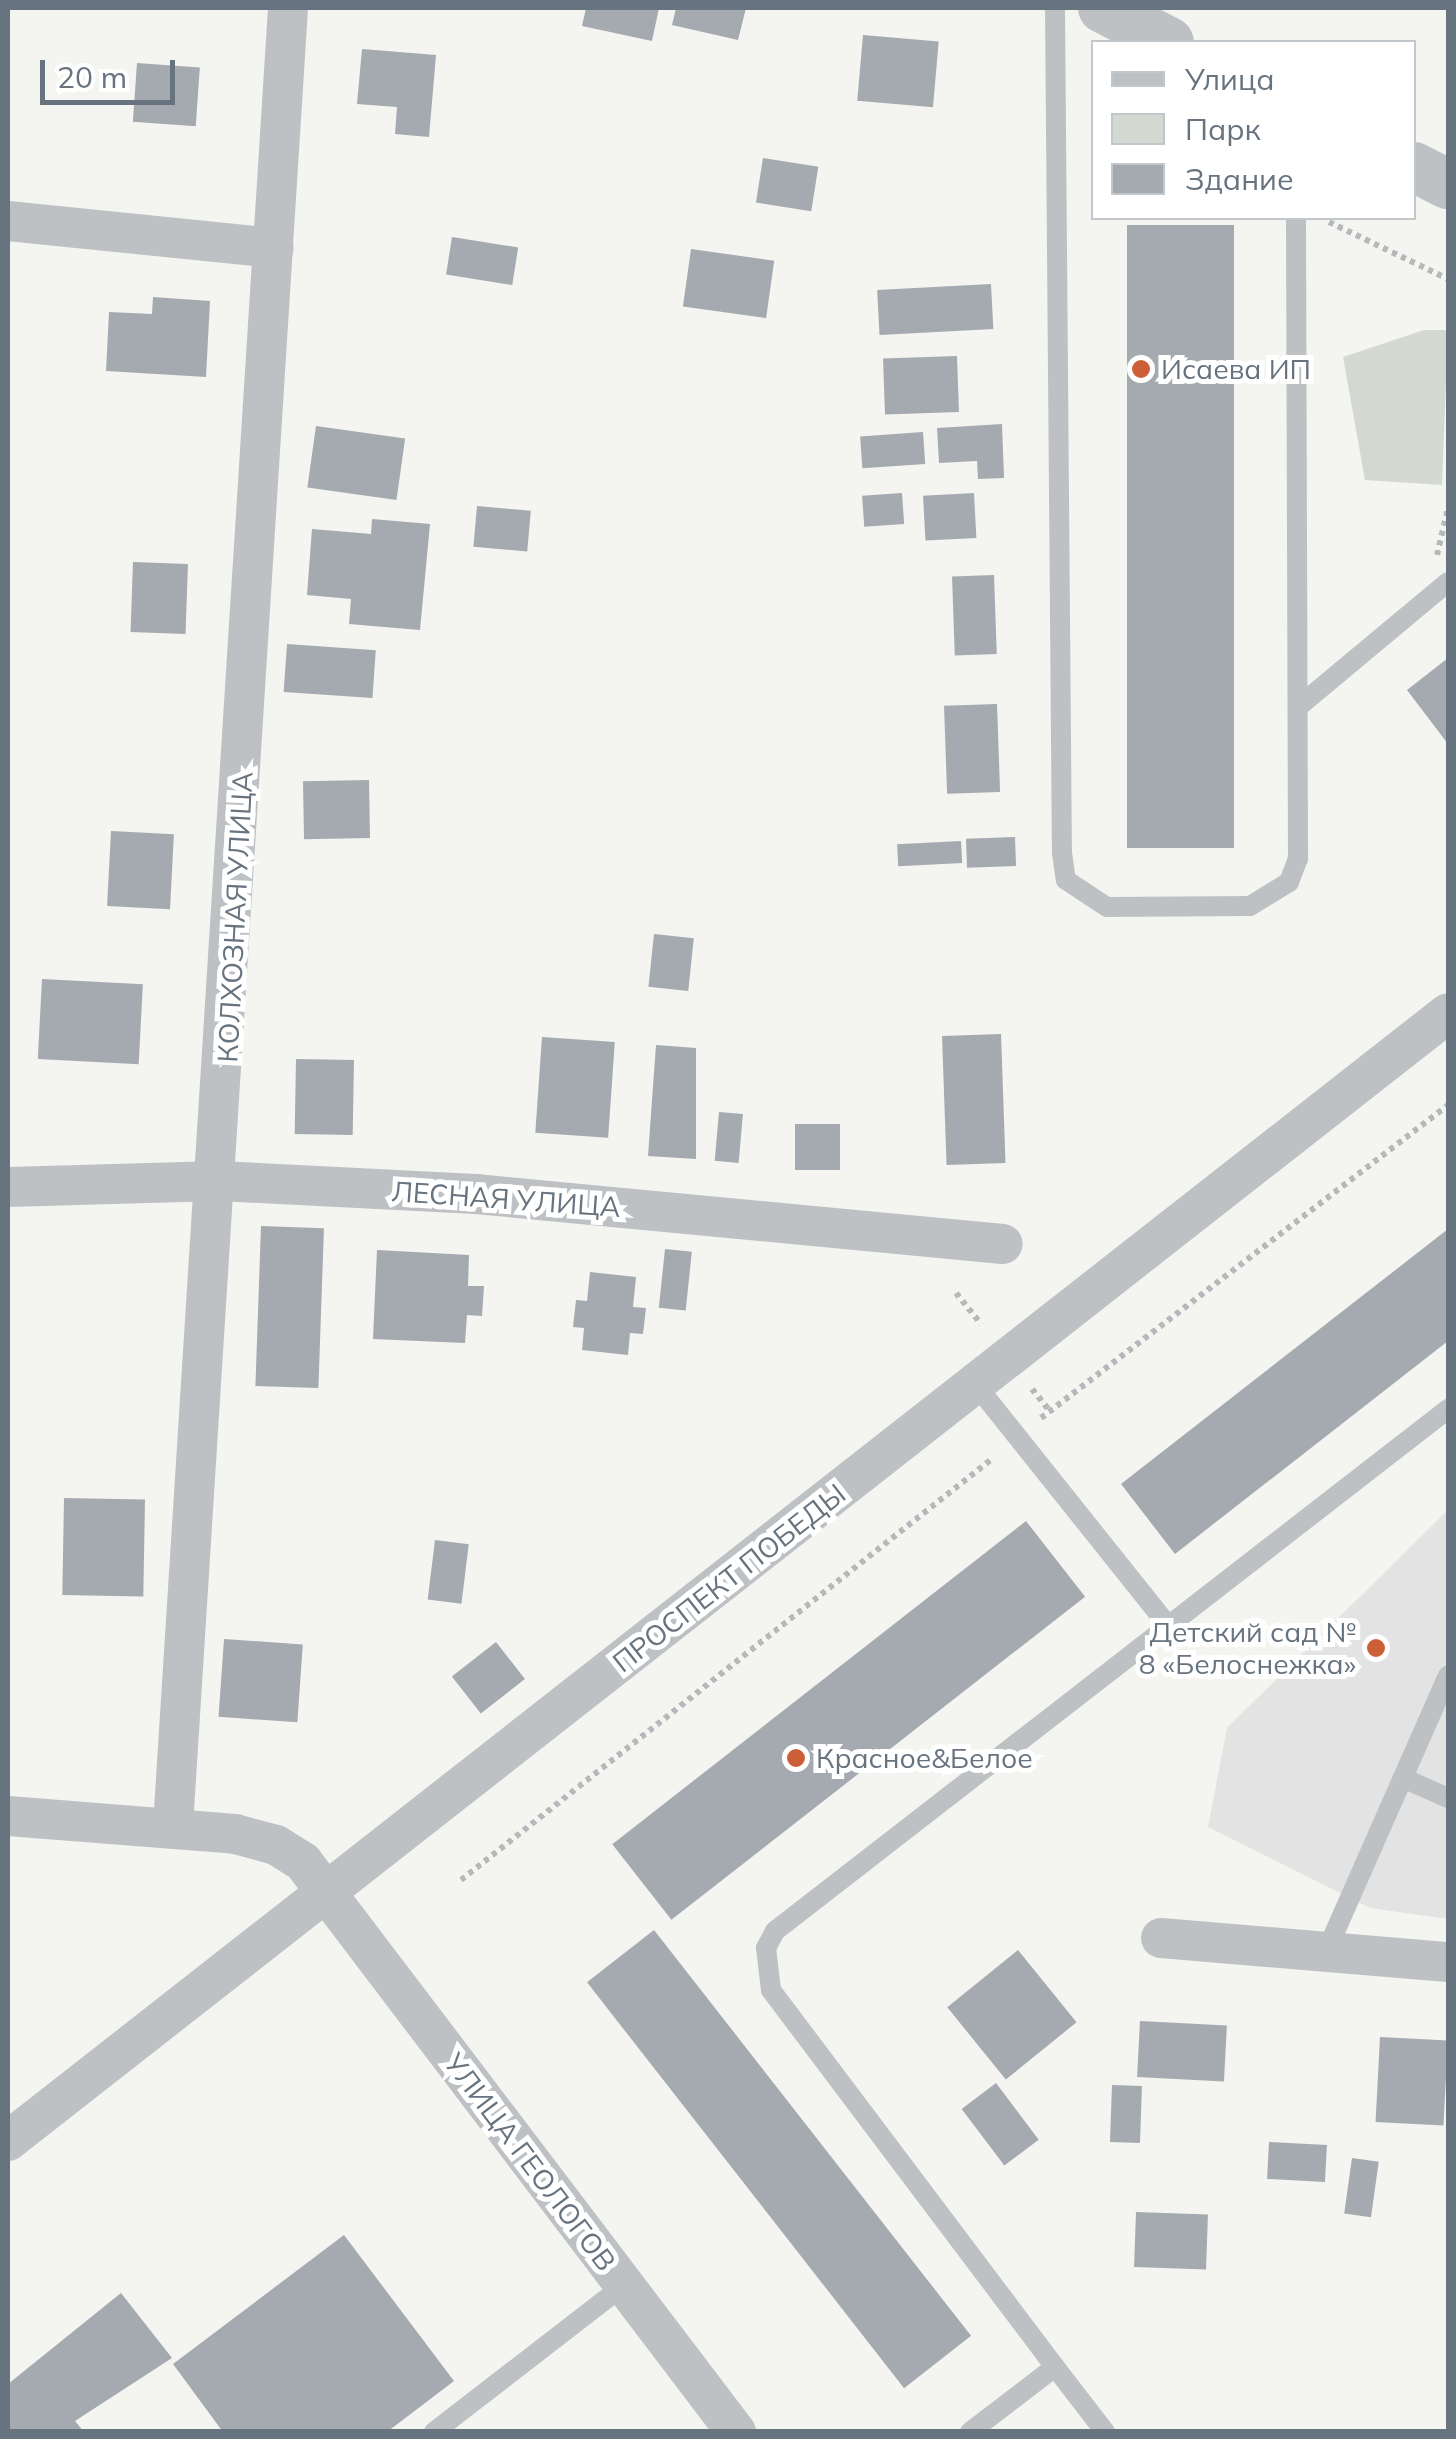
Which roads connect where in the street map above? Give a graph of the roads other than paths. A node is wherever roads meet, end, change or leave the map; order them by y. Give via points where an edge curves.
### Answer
1 (288, 8) edge
2 (1055, 8) edge
3 (1104, 8) edge
4 (1165, 40) edge
5 (1416, 169) edge
6 (1448, 184) edge
7 (1296, 220) edge
8 (8, 221) edge
9 (274, 248) junction
10 (1448, 582) edge
11 (1298, 706) junction
12 (1448, 1013) edge
13 (220, 1181) junction
14 (8, 1188) edge
15 (1003, 1244) dead end
16 (976, 1385) junction
17 (1448, 1409) edge
18 (1170, 1628) junction
19 (1448, 1676) edge
20 (1403, 1778) junction
21 (1448, 1798) edge
22 (8, 1816) edge
23 (173, 1826) junction
24 (326, 1890) junction
25 (1161, 1938) dead end
26 (1326, 1952) junction
27 (1448, 1962) edge
28 (8, 2141) edge
29 (623, 2286) junction
30 (1055, 2366) junction
31 (434, 2432) edge
32 (736, 2432) edge
33 (970, 2432) edge
34 (1105, 2432) edge

1 - 9 street, КОЛХОЗНАЯ УЛИЦА
2 - 11 lane via 1066,880 1107,907 1270,900 1298,858
3 - 4 street
5 - 6 street
7 - 11 lane
8 - 9 street
9 - 13 street, КОЛХОЗНАЯ УЛИЦА
10 - 11 lane
12 - 16 street, ПРОСПЕКТ ПОБЕДЫ
13 - 14 street, ЛЕСНАЯ УЛИЦА
13 - 15 street, ЛЕСНАЯ УЛИЦА via 476,1194
13 - 23 street, КОЛХОЗНАЯ УЛИЦА
16 - 18 lane
16 - 24 street, ПРОСПЕКТ ПОБЕДЫ
17 - 18 lane
18 - 30 lane via 775,1931 766,1948 770,1990
19 - 20 lane
20 - 21 lane
20 - 26 lane
22 - 23 street, УЛИЦА ГЕОЛОГОВ
23 - 24 street, УЛИЦА ГЕОЛОГОВ via 276,1844
24 - 28 street, ПРОСПЕКТ ПОБЕДЫ
24 - 29 street, УЛИЦА ГЕОЛОГОВ
25 - 26 street
26 - 27 street
29 - 31 lane
29 - 32 street, УЛИЦА ГЕОЛОГОВ
30 - 33 lane
30 - 34 lane

